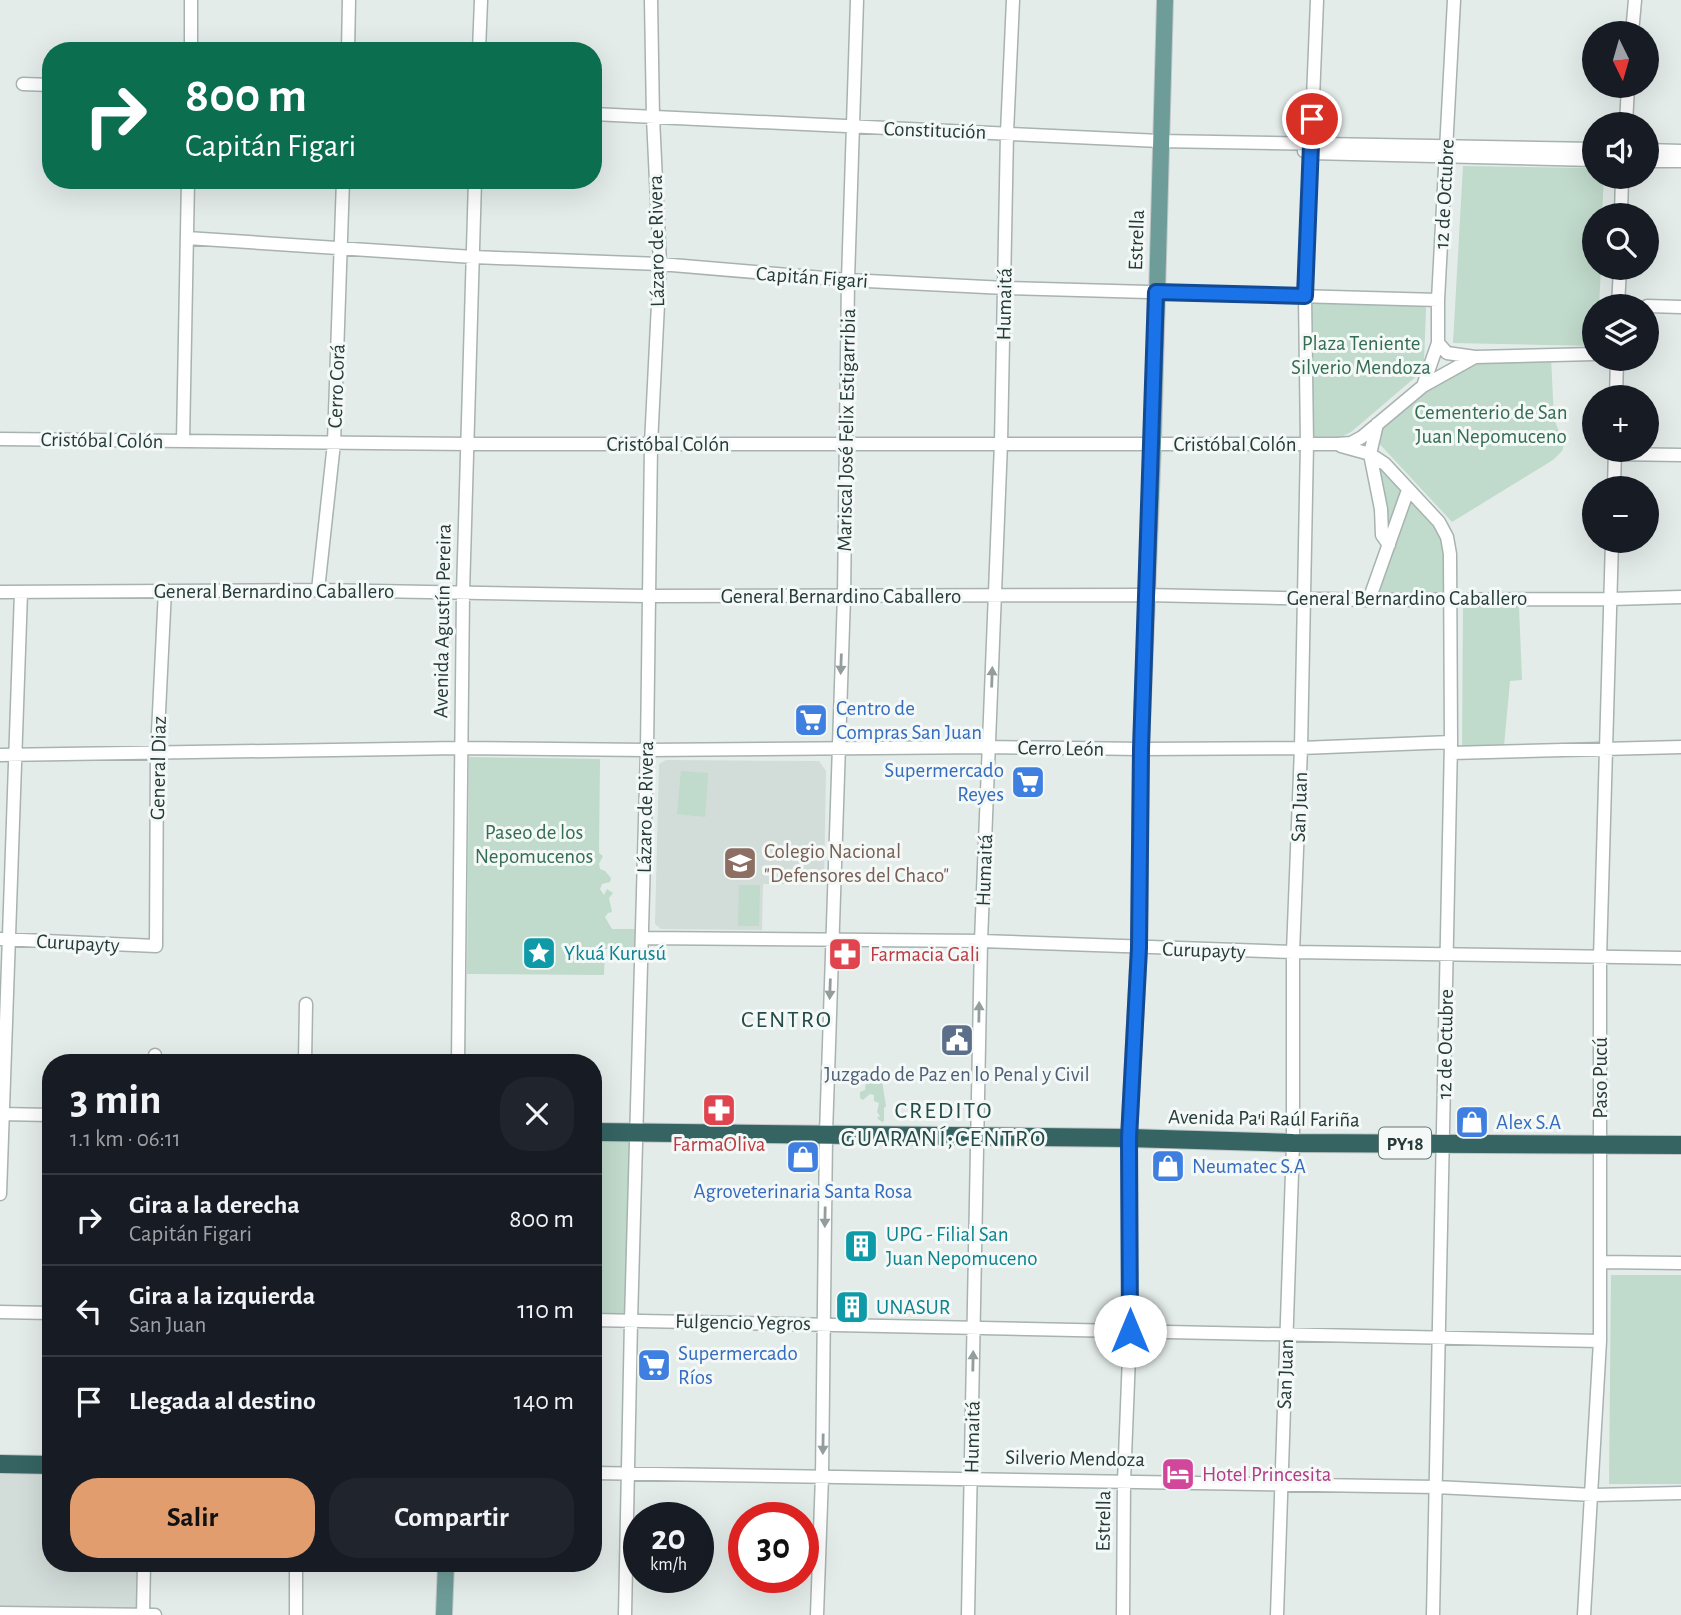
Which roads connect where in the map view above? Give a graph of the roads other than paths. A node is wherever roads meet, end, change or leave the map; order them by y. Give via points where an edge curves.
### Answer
1 (191, 0) edge
2 (349, 0) edge
3 (481, 0) edge
4 (651, 0) edge
5 (858, 0) edge
6 (1013, 0) edge
7 (1165, 0) edge
8 (1317, 0) edge
9 (1454, 0) edge
10 (1635, 0) edge
11 (1633, 21) edge
12 (191, 42) edge
13 (348, 42) edge
14 (479, 42) edge
15 (23, 84) dead end
16 (42, 85) edge
17 (602, 115) edge
18 (653, 118) junction
19 (853, 127) junction
20 (1007, 133) junction
21 (1160, 141) junction
22 (1311, 148) junction
23 (1582, 149) edge
24 (1659, 150) edge
25 (1446, 151) junction
26 (1681, 151) edge
27 (1582, 159) edge
28 (1659, 161) edge
29 (1681, 162) edge
30 (188, 189) edge
31 (343, 189) edge
32 (475, 189) edge
33 (187, 238) junction
34 (341, 248) junction
35 (473, 257) junction
36 (660, 264) junction
37 (848, 280) junction
38 (1005, 288) junction
39 (1156, 292) junction
40 (1305, 296) junction
41 (1438, 300) junction
42 (1659, 306) edge
43 (1681, 307) edge
44 (1438, 343) junction
45 (1582, 354) edge
46 (1475, 357) junction
47 (1423, 386) junction
48 (1377, 424) junction
49 (0, 439) edge
50 (183, 441) junction
51 (334, 443) junction
52 (1000, 443) junction
53 (1153, 443) junction
54 (467, 444) junction
55 (651, 444) junction
56 (844, 444) junction
57 (1307, 444) junction
58 (1337, 444) junction
59 (1370, 454) junction
60 (1659, 454) edge
61 (1681, 455) edge
62 (1408, 490) junction
63 (1389, 545) junction
64 (1612, 553) edge
65 (165, 590) junction
66 (318, 590) junction
67 (0, 592) edge
68 (21, 592) junction
69 (463, 593) junction
70 (1146, 595) junction
71 (647, 596) junction
72 (844, 596) junction
73 (995, 596) junction
74 (1681, 597) edge
75 (1304, 598) junction
76 (1451, 599) junction
77 (1611, 599) junction
78 (1369, 600) junction
79 (989, 747) junction
80 (1451, 747) junction
81 (1681, 747) edge
82 (460, 748) junction
83 (1301, 748) junction
84 (1607, 748) junction
85 (838, 749) junction
86 (1141, 749) junction
87 (647, 750) junction
88 (157, 753) junction
89 (0, 755) edge
90 (14, 755) junction
91 (642, 938) junction
92 (5, 939) edge
93 (832, 939) junction
94 (981, 941) junction
95 (156, 946) joint
96 (1139, 948) junction
97 (1293, 952) junction
98 (1447, 954) junction
99 (1600, 958) junction
100 (1681, 958) edge
101 (306, 1004) dead end
102 (305, 1054) edge
103 (458, 1054) edge
104 (2, 1114) edge
105 (42, 1115) edge
106 (602, 1132) edge
107 (638, 1133) junction
108 (826, 1134) junction
109 (976, 1136) junction
110 (1129, 1138) junction
111 (1293, 1143) junction
112 (1443, 1144) junction
113 (1600, 1144) junction
114 (1681, 1145) edge
115 (0, 1194) edge
116 (1600, 1262) junction
117 (1681, 1263) edge
118 (0, 1312) edge
119 (42, 1312) edge
120 (602, 1320) edge
121 (631, 1321) junction
122 (824, 1324) junction
123 (974, 1326) junction
124 (1130, 1331) junction
125 (1287, 1334) junction
126 (1438, 1337) junction
127 (1600, 1341) junction
128 (0, 1464) edge
129 (42, 1465) edge
130 (602, 1473) edge
131 (627, 1474) junction
132 (822, 1476) junction
133 (971, 1479) junction
134 (1125, 1482) junction
135 (1281, 1486) junction
136 (1436, 1487) junction
137 (1681, 1493) edge
138 (1592, 1495) junction
139 (144, 1572) edge
140 (296, 1572) edge
141 (446, 1572) edge
142 (0, 1613) edge
143 (143, 1615) edge
144 (155, 1615) edge
145 (296, 1615) edge
146 (444, 1615) edge
147 (625, 1615) edge
148 (817, 1615) edge
149 (968, 1615) edge
150 (1123, 1615) edge
151 (1277, 1615) edge
152 (1433, 1615) edge
153 (1584, 1615) edge

1 - 12 street
2 - 13 street
3 - 14 street
4 - 18 street, Lázaro de Rivera
5 - 19 street, Mariscal José Felix Estigarribia
6 - 20 street, Humaitá
7 - 21 main road, Estrella
8 - 22 street, San Juan
9 - 25 street, 12 de Octubre
10 - 11 street
15 - 16 street
17 - 18 street, Constitución
18 - 19 street, Constitución
18 - 36 street, Lázaro de Rivera
19 - 20 street, Constitución
19 - 37 street, Mariscal José Felix Estigarribia
20 - 21 street, Constitución
20 - 38 street, Humaitá
21 - 22 street, Constitución
21 - 39 main road, Estrella
22 - 25 street, Constitución
22 - 40 street, San Juan
23 - 25 street, Constitución
24 - 26 street
25 - 27 street, Constitución
25 - 41 street, 12 de Octubre
28 - 29 street
30 - 33 street
31 - 34 street, Cerro Corá
32 - 35 street, Avenida Agustín Pereira
33 - 34 street, Capitán Figari
33 - 50 street
34 - 35 street, Capitán Figari
34 - 51 street, Cerro Corá
35 - 36 street, Capitán Figari
35 - 54 street, Avenida Agustín Pereira
36 - 37 street, Capitán Figari
36 - 55 street, Lázaro de Rivera
37 - 38 street, Capitán Figari
37 - 56 street, Mariscal José Felix Estigarribia
38 - 39 street, Capitán Figari
38 - 52 street, Humaitá
39 - 40 street, Capitán Figari
39 - 53 main road, Estrella
40 - 41 street, Capitán Figari
40 - 57 street, San Juan
41 - 44 street, 12 de Octubre
42 - 43 street
44 - 46 street via 1447,353
44 - 47 street, 12 de Octubre
45 - 46 street
46 - 47 street
47 - 48 street
48 - 58 street via 1351,443
48 - 59 street
49 - 50 street, Cristóbal Colón
50 - 51 street, Cristóbal Colón
51 - 54 street, Cristóbal Colón
51 - 66 street, Cerro Corá
52 - 53 street, Cristóbal Colón
52 - 56 street, Cristóbal Colón
52 - 73 street, Humaitá
53 - 57 street, Cristóbal Colón
53 - 70 main road, Estrella
54 - 55 street, Cristóbal Colón
54 - 69 street, Avenida Agustín Pereira
55 - 56 street, Cristóbal Colón
55 - 71 street, Lázaro de Rivera
56 - 72 street, Mariscal José Felix Estigarribia
57 - 58 street, Cristóbal Colón
57 - 75 street, San Juan
58 - 59 street
59 - 62 street, 12 de Octubre
59 - 63 street via 1382,535
60 - 61 street
62 - 63 street
62 - 76 street, 12 de Octubre via 1447,537
63 - 78 street
64 - 77 street, Paso Pucú
65 - 66 street, General Bernardino Caballero
65 - 68 street, General Bernardino Caballero
65 - 88 street, General Diaz
66 - 69 street, General Bernardino Caballero
67 - 68 street, General Bernardino Caballero
68 - 90 street
69 - 71 street, General Bernardino Caballero
69 - 82 street, Avenida Agustín Pereira
70 - 73 street, General Bernardino Caballero
70 - 75 street, General Bernardino Caballero
70 - 86 main road, Estrella
71 - 72 street, General Bernardino Caballero
71 - 87 street, Lázaro de Rivera
72 - 73 street, General Bernardino Caballero
72 -> 85 street, Mariscal José Felix Estigarribia
79 -> 73 street, Humaitá
74 - 77 street, General Bernardino Caballero
75 - 78 street, General Bernardino Caballero
75 - 83 street, San Juan
76 - 77 street, General Bernardino Caballero
76 - 78 street, General Bernardino Caballero
76 - 80 street, 12 de Octubre
77 - 84 street, Paso Pucú
79 - 85 street, Cerro León
79 - 86 street, Cerro León
79 - 94 street, Humaitá
80 - 83 street, Cerro León
80 - 84 street, Cerro León
80 - 98 street, 12 de Octubre
81 - 84 street, Cerro León
82 - 87 street, Cerro León
82 - 88 street, Cerro León
82 - 103 street, Avenida Agustín Pereira
83 - 86 street, Cerro León
83 - 97 street, San Juan
84 - 99 street, Paso Pucú
85 - 87 street, Cerro León
85 - 93 street, Mariscal José Felix Estigarribia
86 - 96 main road, Estrella
87 - 91 street, Lázaro de Rivera
88 - 90 street, Cerro León
88 - 95 street, General Diaz
89 - 90 street, Cerro León
90 - 92 street
91 - 93 street, Curupayty
91 - 107 street, Lázaro de Rivera
92 - 95 street, Curupayty
92 - 104 street
93 - 94 street, Curupayty
93 -> 108 street, Mariscal José Felix Estigarribia
94 - 96 street, Curupayty
109 -> 94 street, Humaitá
96 - 97 street, Curupayty
96 - 110 main road, Estrella
97 - 98 street, Curupayty
97 - 111 street, San Juan
98 - 99 street, Curupayty
98 - 112 street, 12 de Octubre
99 - 100 street, Curupayty
99 - 113 street, Paso Pucú
101 - 102 street
104 - 105 street
104 - 115 street
106 - 107 highway, Avenida Pa'i Raúl Fariña
107 - 108 highway, Avenida Pa'i Raúl Fariña / PY18
107 - 121 street, Lázaro de Rivera
108 - 109 highway, Avenida Pa'i Raúl Fariña / PY18
108 -> 122 street, Mariscal José Felix Estigarribia
109 - 110 highway, Avenida Pa'i Raúl Fariña / PY18
109 - 123 street, Humaitá
110 - 111 highway, Avenida Pa'i Raúl Fariña / PY18
110 - 124 street, Estrella
111 - 112 highway, Avenida Pa'i Raúl Fariña / PY18
111 - 125 street, San Juan
112 - 113 highway, Avenida Pa'i Raúl Fariña / PY18
112 - 126 street, 12 de Octubre
113 - 114 highway, Avenida Pa'i Raúl Fariña / PY18
113 - 116 street, Paso Pucú
116 - 117 street
116 - 127 street, Paso Pucú
118 - 119 street
120 - 121 street, Fulgencio Yegros
121 - 122 street, Fulgencio Yegros
121 - 131 street, Lázaro de Rivera
122 - 123 street, Fulgencio Yegros
122 -> 132 street, Mariscal José Felix Estigarribia
123 - 124 street, Fulgencio Yegros
133 -> 123 street, Humaitá
124 - 125 street, Fulgencio Yegros
124 - 134 street, Estrella
125 - 126 street, Fulgencio Yegros
125 - 135 street, San Juan
126 - 127 street, Fulgencio Yegros
126 - 136 street, 12 de Octubre
127 - 138 street, Paso Pucú
128 - 129 highway
130 - 131 street, Silverio Mendoza
131 - 132 street, Silverio Mendoza
131 - 147 street, Lázaro de Rivera
132 - 133 street, Silverio Mendoza
132 - 148 street, Mariscal José Felix Estigarribia
133 - 134 street, Silverio Mendoza
133 - 149 street, Humaitá
134 - 135 street, Silverio Mendoza
134 - 150 street, Estrella
135 - 136 street, Silverio Mendoza
135 - 151 street, San Juan
136 - 138 street, Silverio Mendoza
136 - 152 street, 12 de Octubre
137 - 138 street, Silverio Mendoza
138 - 153 street, Paso Pucú
139 - 143 street
140 - 145 street
141 - 146 main road
142 - 143 street
143 - 144 street

